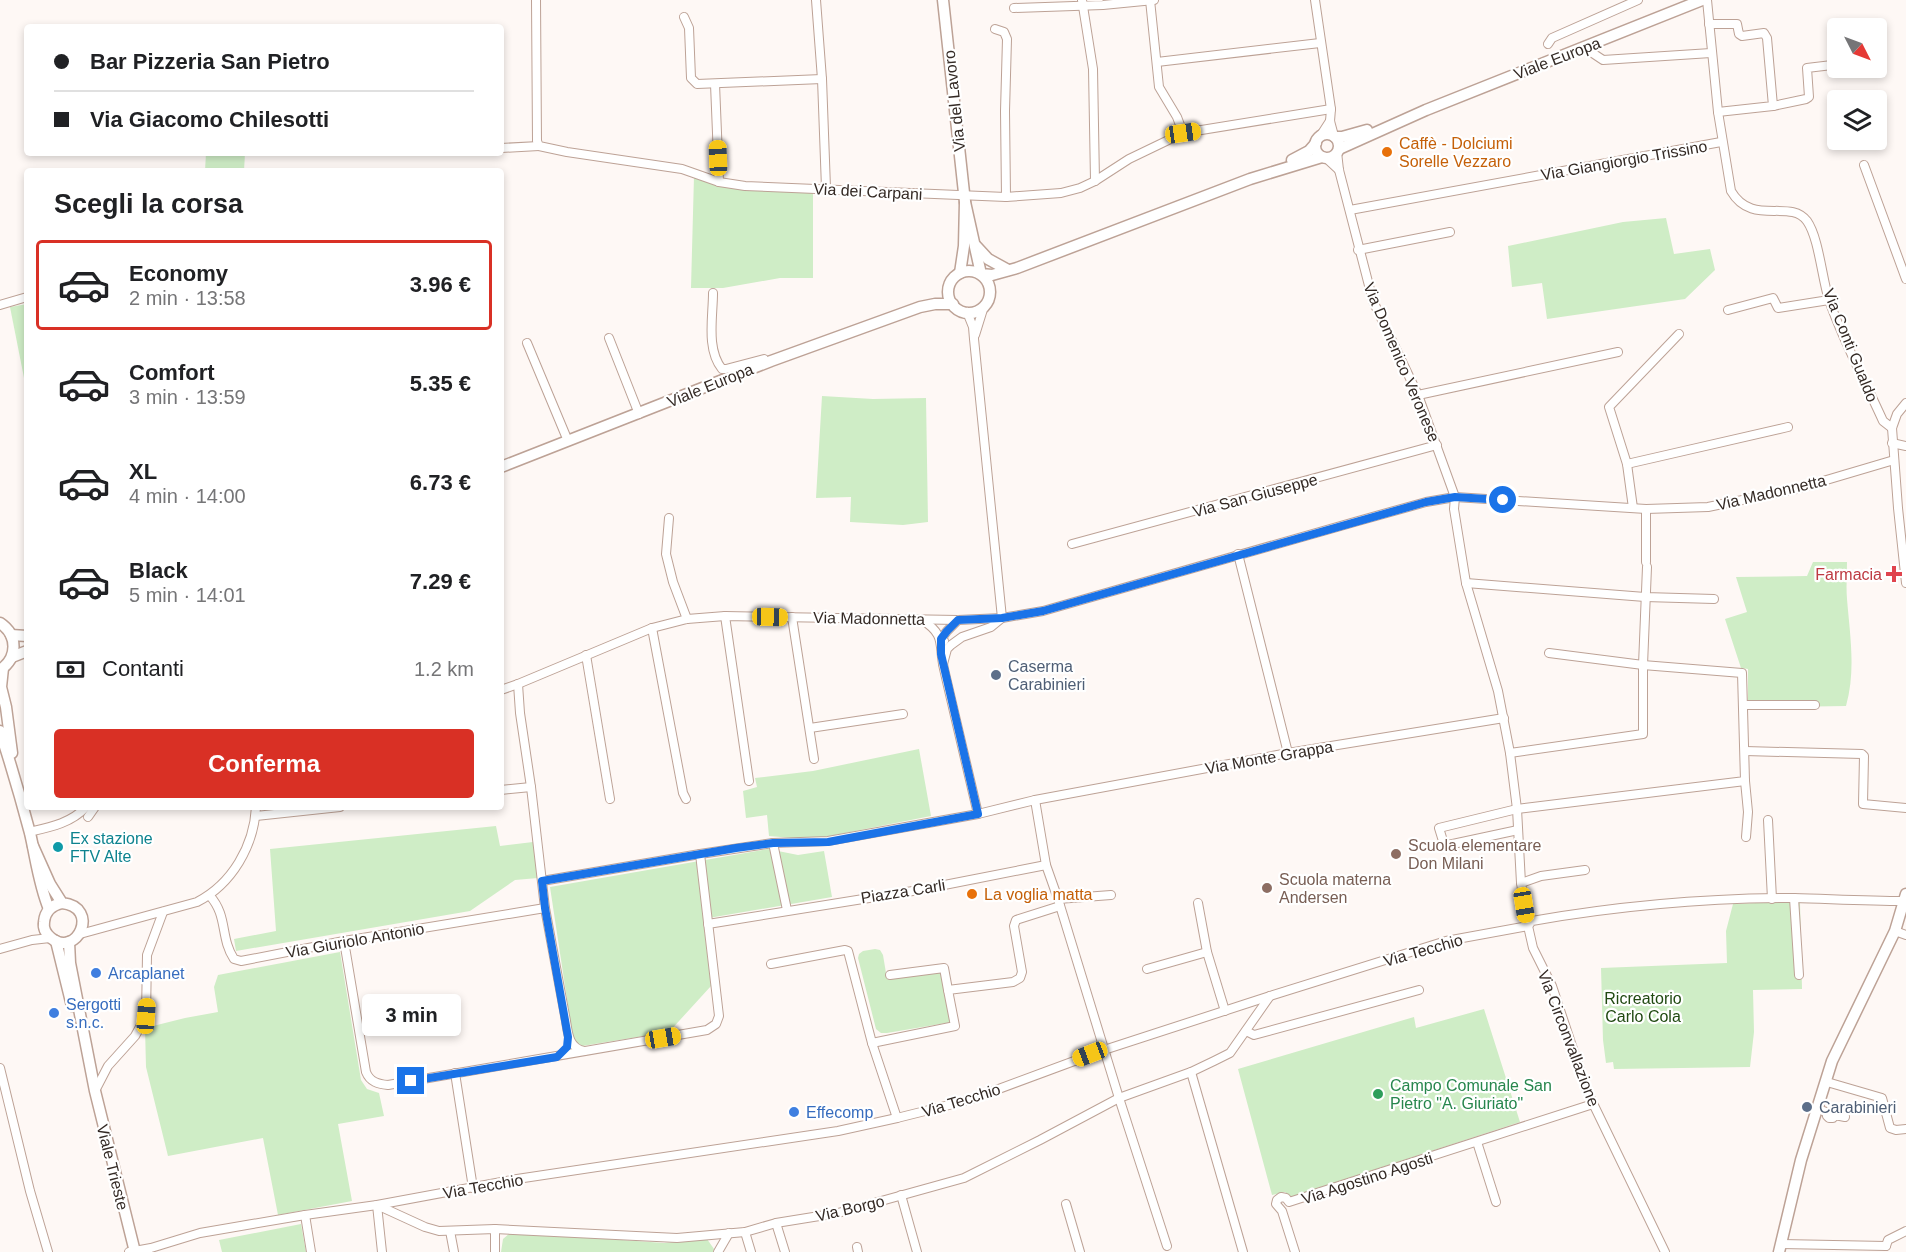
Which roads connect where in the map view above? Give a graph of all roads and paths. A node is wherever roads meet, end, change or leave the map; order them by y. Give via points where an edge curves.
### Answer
1 (536, 0) edge
2 (816, 0) edge
3 (943, 0) edge
4 (1150, 0) edge
5 (1154, 0) edge
6 (1315, 0) edge
7 (1638, 0) edge
8 (1701, 0) edge
9 (1707, 0) edge
10 (1083, 3) edge
11 (1014, 8) dead end
12 (684, 16) dead end
13 (1709, 24) junction
14 (995, 29) dead end
15 (1320, 43) junction
16 (1548, 44) dead end
17 (1588, 46) junction
18 (1711, 53) junction
19 (1157, 62) junction
20 (1827, 66) edge
21 (822, 79) junction
22 (715, 84) junction
23 (1773, 106) junction
24 (1331, 109) junction
25 (1718, 112) junction
26 (1413, 116) junction
27 (1330, 121) junction
28 (1183, 133) junction
29 (1335, 137) junction
30 (1318, 139) junction
31 (1721, 142) junction
32 (539, 146) junction
33 (504, 148) edge
34 (1338, 151) junction
35 (1324, 157) junction
36 (1864, 165) dead end
37 (1339, 170) junction
38 (1250, 180) junction
39 (1095, 181) junction
40 (719, 182) junction
41 (826, 188) junction
42 (964, 198) junction
43 (1006, 198) junction
44 (1350, 210) junction
45 (1450, 232) dead end
46 (974, 244) junction
47 (1358, 250) junction
48 (1906, 250) edge
49 (1897, 253) junction
50 (1013, 269) junction
51 (960, 273) junction
52 (981, 274) junction
53 (1906, 279) edge
54 (950, 284) junction
55 (713, 293) dead end
56 (24, 298) edge
57 (1829, 300) junction
58 (987, 301) junction
59 (953, 304) junction
60 (0, 305) edge
61 (920, 307) junction
62 (1728, 310) dead end
63 (967, 312) junction
64 (1679, 334) dead end
65 (609, 339) dead end
66 (974, 339) junction
67 (527, 343) dead end
68 (1618, 352) dead end
69 (771, 361) junction
70 (1418, 395) junction
71 (1906, 402) edge
72 (639, 414) junction
73 (1788, 427) dead end
74 (1892, 428) junction
75 (568, 441) junction
76 (1892, 443) junction
77 (1437, 445) junction
78 (1906, 446) edge
79 (1894, 460) junction
80 (1627, 464) junction
81 (504, 466) edge
82 (1455, 497) junction
83 (1634, 508) junction
84 (1454, 509) joint
85 (1646, 509) junction
86 (1902, 509) edge
87 (669, 518) dead end
88 (1072, 544) dead end
89 (1238, 554) junction
90 (1466, 583) junction
91 (1906, 583) edge
92 (1645, 597) junction
93 (1714, 599) dead end
94 (725, 616) junction
95 (792, 617) junction
96 (1002, 618) junction
97 (687, 619) junction
98 (920, 619) junction
99 (958, 620) junction
100 (0, 623) edge
101 (652, 628) junction
102 (11, 635) junction
103 (24, 636) edge
104 (941, 639) junction
105 (951, 645) junction
106 (24, 652) edge
107 (1549, 653) dead end
108 (586, 655) junction
109 (12, 657) junction
110 (943, 664) junction
111 (1642, 665) junction
112 (1, 669) edge
113 (518, 684) junction
114 (504, 689) edge
115 (1744, 705) junction
116 (1815, 705) dead end
117 (903, 714) dead end
118 (1504, 718) junction
119 (810, 728) junction
120 (0, 731) edge
121 (1745, 751) junction
122 (1288, 753) junction
123 (1510, 753) junction
124 (814, 759) dead end
125 (749, 781) dead end
126 (1745, 782) junction
127 (17, 783) junction
128 (531, 787) junction
129 (504, 790) edge
130 (686, 798) dead end
131 (610, 799) dead end
132 (1035, 800) junction
133 (1906, 808) edge
134 (1517, 809) junction
135 (83, 810) edge
136 (93, 810) edge
137 (277, 810) edge
138 (256, 811) edge
139 (978, 814) junction
140 (88, 817) dead end
141 (1768, 820) dead end
142 (1518, 830) junction
143 (29, 832) junction
144 (1746, 837) dead end
145 (773, 843) junction
146 (33, 846) junction
147 (700, 854) junction
148 (1046, 865) junction
149 (1585, 870) dead end
150 (542, 881) junction
151 (1521, 884) junction
152 (1110, 895) dead end
153 (210, 896) junction
154 (1794, 898) junction
155 (1905, 898) edge
156 (1772, 899) junction
157 (1059, 902) junction
158 (62, 903) junction
159 (1198, 903) dead end
160 (545, 908) junction
161 (49, 909) junction
162 (787, 910) junction
163 (163, 912) junction
164 (82, 916) junction
165 (708, 924) junction
166 (44, 926) junction
167 (1528, 926) junction
168 (99, 928) junction
169 (1895, 931) junction
170 (80, 934) junction
171 (1906, 935) edge
172 (53, 939) junction
173 (32, 940) junction
174 (344, 941) junction
175 (69, 942) junction
176 (0, 949) edge
177 (1207, 952) junction
178 (771, 964) dead end
179 (1147, 969) dead end
180 (890, 975) dead end
181 (1799, 975) dead end
182 (948, 990) junction
183 (1419, 990) dead end
184 (1270, 996) junction
185 (1225, 1011) junction
186 (1246, 1031) junction
187 (568, 1037) junction
188 (872, 1043) junction
189 (1104, 1050) junction
190 (586, 1052) junction
191 (557, 1057) junction
192 (0, 1072) edge
193 (1191, 1072) junction
194 (455, 1073) junction
195 (1827, 1082) junction
196 (94, 1086) junction
197 (1119, 1098) junction
198 (1593, 1104) junction
199 (1822, 1111) junction
200 (1845, 1117) dead end
201 (897, 1118) junction
202 (1906, 1129) edge
203 (1477, 1142) junction
204 (473, 1188) junction
205 (901, 1196) junction
206 (1496, 1202) dead end
207 (1066, 1204) dead end
208 (377, 1205) junction
209 (305, 1215) junction
210 (776, 1223) junction
211 (495, 1229) junction
212 (450, 1231) junction
213 (1906, 1231) edge
214 (745, 1232) junction
215 (729, 1233) junction
216 (1167, 1246) dead end
217 (1780, 1248) edge
218 (1888, 1249) edge
219 (48, 1252) edge
220 (133, 1252) edge
221 (311, 1252) edge
222 (382, 1252) edge
223 (454, 1252) edge
224 (495, 1252) edge
225 (718, 1252) edge
226 (751, 1252) edge
227 (785, 1252) edge
228 (917, 1252) edge
229 (1080, 1252) edge
230 (1243, 1252) edge
231 (1295, 1252) edge
232 (1665, 1252) edge

1 - 32 street
2 - 21 street
3 - 42 main road, Via del Lavoro
4 - 5 street
4 - 10 street
4 - 19 street
6 - 15 street
7 - 16 street via 1552,38
8 - 17 main road, Viale Europa
9 - 13 street, Via Conti Gualdo
10 - 11 street
10 - 39 street via 1093,69
12 - 22 street via 689,28 691,78 697,84
13 - 18 street, Via Conti Gualdo
13 - 23 street via 1737,24 1742,36 1766,35
14 - 43 street via 1003,31 1007,39
15 - 19 street
15 - 24 street
17 - 18 street via 1603,60
17 - 26 main road, Viale Europa
18 - 25 street, Via Conti Gualdo
19 - 28 street via 1159,87
20 - 23 street via 1807,68 1809,97
21 - 22 street
21 - 41 street
22 - 40 street
23 - 25 street
24 - 27 street
24 - 28 street, Via dei Carpani
25 - 31 street, Via Conti Gualdo
26 - 29 main road
26 - 34 main road
27 - 29 street
27 - 30 street
28 - 39 street, Via dei Carpani via 1129,159
29 - 30 main road via 1328,134
29 - 34 main road
30 - 35 main road via 1316,149
30 - 38 main road via 1301,156
31 - 44 street, Via Giangiorgio Trissino
31 - 57 street, Via Conti Gualdo via 1731,191 1737,201 1749,209 1787,211 1806,219
32 - 33 street, Via dei Carpani
32 - 40 street, Via dei Carpani via 682,169
34 - 35 main road
34 - 37 street, Via Domenico Veronese
35 - 37 street
35 - 38 main road
36 - 49 street
37 - 44 street, Via Domenico Veronese
38 - 50 main road
39 - 43 street, Via dei Carpani via 1060,193
40 - 41 street, Via dei Carpani
41 - 42 street, Via dei Carpani
42 - 43 street, Via dei Carpani
42 - 46 main road, Via del Lavoro
42 - 51 main road, Via del Lavoro
44 - 47 street, Via Domenico Veronese
45 - 47 street
46 - 50 main road via 988,259
46 - 52 main road, Via del Lavoro
47 - 70 street, Via Domenico Veronese via 1373,301
48 - 49 street
49 - 53 street
50 - 52 main road
50 - 58 main road
51 - 52 main road
51 - 54 main road
52 - 58 main road via 989,284
54 - 59 main road
54 - 61 main road, Viale Europa
55 - 69 street via 713,351 722,369
56 - 60 street
57 - 62 street via 1779,308 1773,298
57 - 74 street, Via Conti Gualdo via 1883,421
58 - 63 main road via 979,310
58 - 66 street
59 - 61 main road, Viale Europa
59 - 63 main road
61 - 69 main road, Viale Europa
63 - 66 street
64 - 80 street via 1609,407
65 - 72 street
66 - 96 street
67 - 75 street
68 - 70 street
69 - 72 main road, Viale Europa
70 - 77 street, Via Domenico Veronese
71 - 74 street
72 - 75 main road, Viale Europa
73 - 80 street
74 - 76 street
75 - 81 main road, Viale Europa
76 - 78 street
76 - 79 street
77 - 82 street, Via Domenico Veronese
77 - 88 street, Via San Giuseppe
79 - 85 street, Via Madonnetta via 1765,496 1708,507
79 - 86 street
80 - 83 street
82 - 83 street, Via Madonnetta
82 - 84 street, Via Domenico Veronese
82 - 89 street, Via Madonnetta
83 - 85 street, Via Madonnetta
84 - 90 street, Via Circonvallazione
85 - 92 street
86 - 91 street
87 - 97 street via 666,554
89 - 96 street, Via Madonnetta via 1043,611
89 - 122 street
90 - 92 street
90 - 118 street, Via Circonvallazione
92 - 93 street
92 - 111 street
94 - 95 street, Via Madonnetta
94 - 97 street, Via Madonnetta
94 - 125 street
95 - 98 street, Via Madonnetta
95 - 119 street
96 - 99 street, Via Madonnetta
96 - 105 street
97 - 101 street, Via Madonnetta
98 - 99 street, Via Madonnetta
98 - 104 street via 933,627
99 - 104 street
100 - 102 main road
101 - 108 street, Via Madonnetta
101 - 130 street
102 - 103 main road
102 - 109 main road
104 - 105 street
104 - 110 street
105 - 110 street
106 - 109 main road
107 - 111 street
108 - 113 street, Via Madonnetta
108 - 131 street
109 - 112 main road
110 - 139 street
111 - 115 street via 1742,673
111 - 123 street via 1643,734
112 - 127 main road
113 - 114 street, Via Madonnetta
113 - 128 street
115 - 116 street
115 - 121 street
117 - 119 street
118 - 122 street, Via Monte Grappa
118 - 123 street, Via Circonvallazione
119 - 124 street
120 - 127 main road
121 - 126 street
121 - 133 street via 1862,754 1863,804
122 - 132 street, Via Monte Grappa
123 - 134 street, Via Circonvallazione
126 - 134 street
126 - 144 street
127 - 143 main road
128 - 129 street
128 - 150 street
132 - 139 street
132 - 148 street
134 - 142 street, Via Circonvallazione
134 - 142 street via 1438,828 1448,845
135 - 143 street via 75,818
136 - 140 street
137 - 138 street
138 - 153 street via 242,858
139 - 145 street via 828,842
141 - 156 street
142 - 151 street, Via Circonvallazione
143 - 146 main road
145 - 147 street
145 - 162 street
146 - 158 main road
146 - 161 main road
147 - 150 street
147 - 165 street
148 - 157 street
148 - 162 street, Piazza Carli
149 - 151 street via 1541,876
150 - 160 street
151 - 167 street, Via Circonvallazione
152 - 157 street
153 - 163 street
153 - 174 street, Via Giuriolo Antonio via 219,908 234,959 241,961
154 - 155 street, Via Tecchio
154 - 156 street, Via Tecchio
154 - 181 street
155 - 169 main road
156 - 167 street, Via Tecchio via 1593,910 1532,921
157 - 182 street via 1017,920 1014,926 1020,978
157 - 189 street
158 - 161 main road
158 - 164 main road via 74,906
159 - 177 street
160 - 174 street, Via Giuriolo Antonio
160 - 187 street
161 - 166 main road
162 - 165 street, Piazza Carli
163 - 168 street
163 - 196 street via 147,955 146,1016 135,1036
164 - 168 street
164 - 170 main road
165 - 190 street via 719,1016 716,1024 707,1030
166 - 172 main road, Viale Trieste
166 - 173 street
167 - 184 street, Via Tecchio via 1446,941
167 - 198 street, Via Circonvallazione
168 - 170 street
169 - 171 street
169 - 195 main road via 1832,1061
170 - 175 main road
172 - 173 street
172 - 175 main road
172 - 196 main road, Viale Trieste
173 - 176 street
174 - 194 street via 366,1072 371,1080 388,1085
175 - 196 main road, Viale Trieste
177 - 179 street
177 - 185 street
178 - 188 street via 848,951
180 - 182 street via 944,968
182 - 188 street via 955,1026
183 - 186 street via 1254,1035
184 - 185 street, Via Tecchio
184 - 186 street, Via Borgo
185 - 189 street, Via Tecchio
186 - 193 street, Via Borgo via 1230,1053
187 - 190 street via 576,1049
187 - 191 street via 567,1047
188 - 201 street
189 - 197 street
189 - 201 street, Via Tecchio via 969,1100
190 - 191 street
191 - 194 street
192 - 219 street
193 - 197 street, Via Borgo
193 - 230 street
194 - 204 street
195 - 199 main road
195 - 202 street via 1882,1098 1890,1128
196 - 220 main road, Viale Trieste
197 - 205 street, Via Borgo via 964,1178
197 - 216 street
198 - 203 street, Via Agostino Agosti
198 - 232 street, Via Circonvallazione
199 - 200 street via 1832,1109 1835,1115
199 - 217 main road via 1801,1160
201 - 204 street, Via Tecchio via 838,1131
203 - 206 street
203 - 231 street, Via Agostino Agosti via 1289,1202 1281,1197 1276,1204 1282,1211
204 - 208 street, Via Tecchio
205 - 210 street, Via Borgo via 838,1213
205 - 228 street
207 - 229 street
208 - 209 street, Via Tecchio
208 - 212 street, Via Borgo via 425,1227
208 - 222 street
209 - 220 street, Via Tecchio via 200,1233
209 - 221 street
210 - 214 street, Via Borgo
210 - 227 street
211 - 212 street, Via Borgo
211 - 215 street, Via Borgo via 677,1238
211 - 224 street
212 - 223 street
213 - 218 street via 1888,1240
214 - 215 street, Via Borgo
214 - 226 street
215 - 225 street
217 - 218 street

